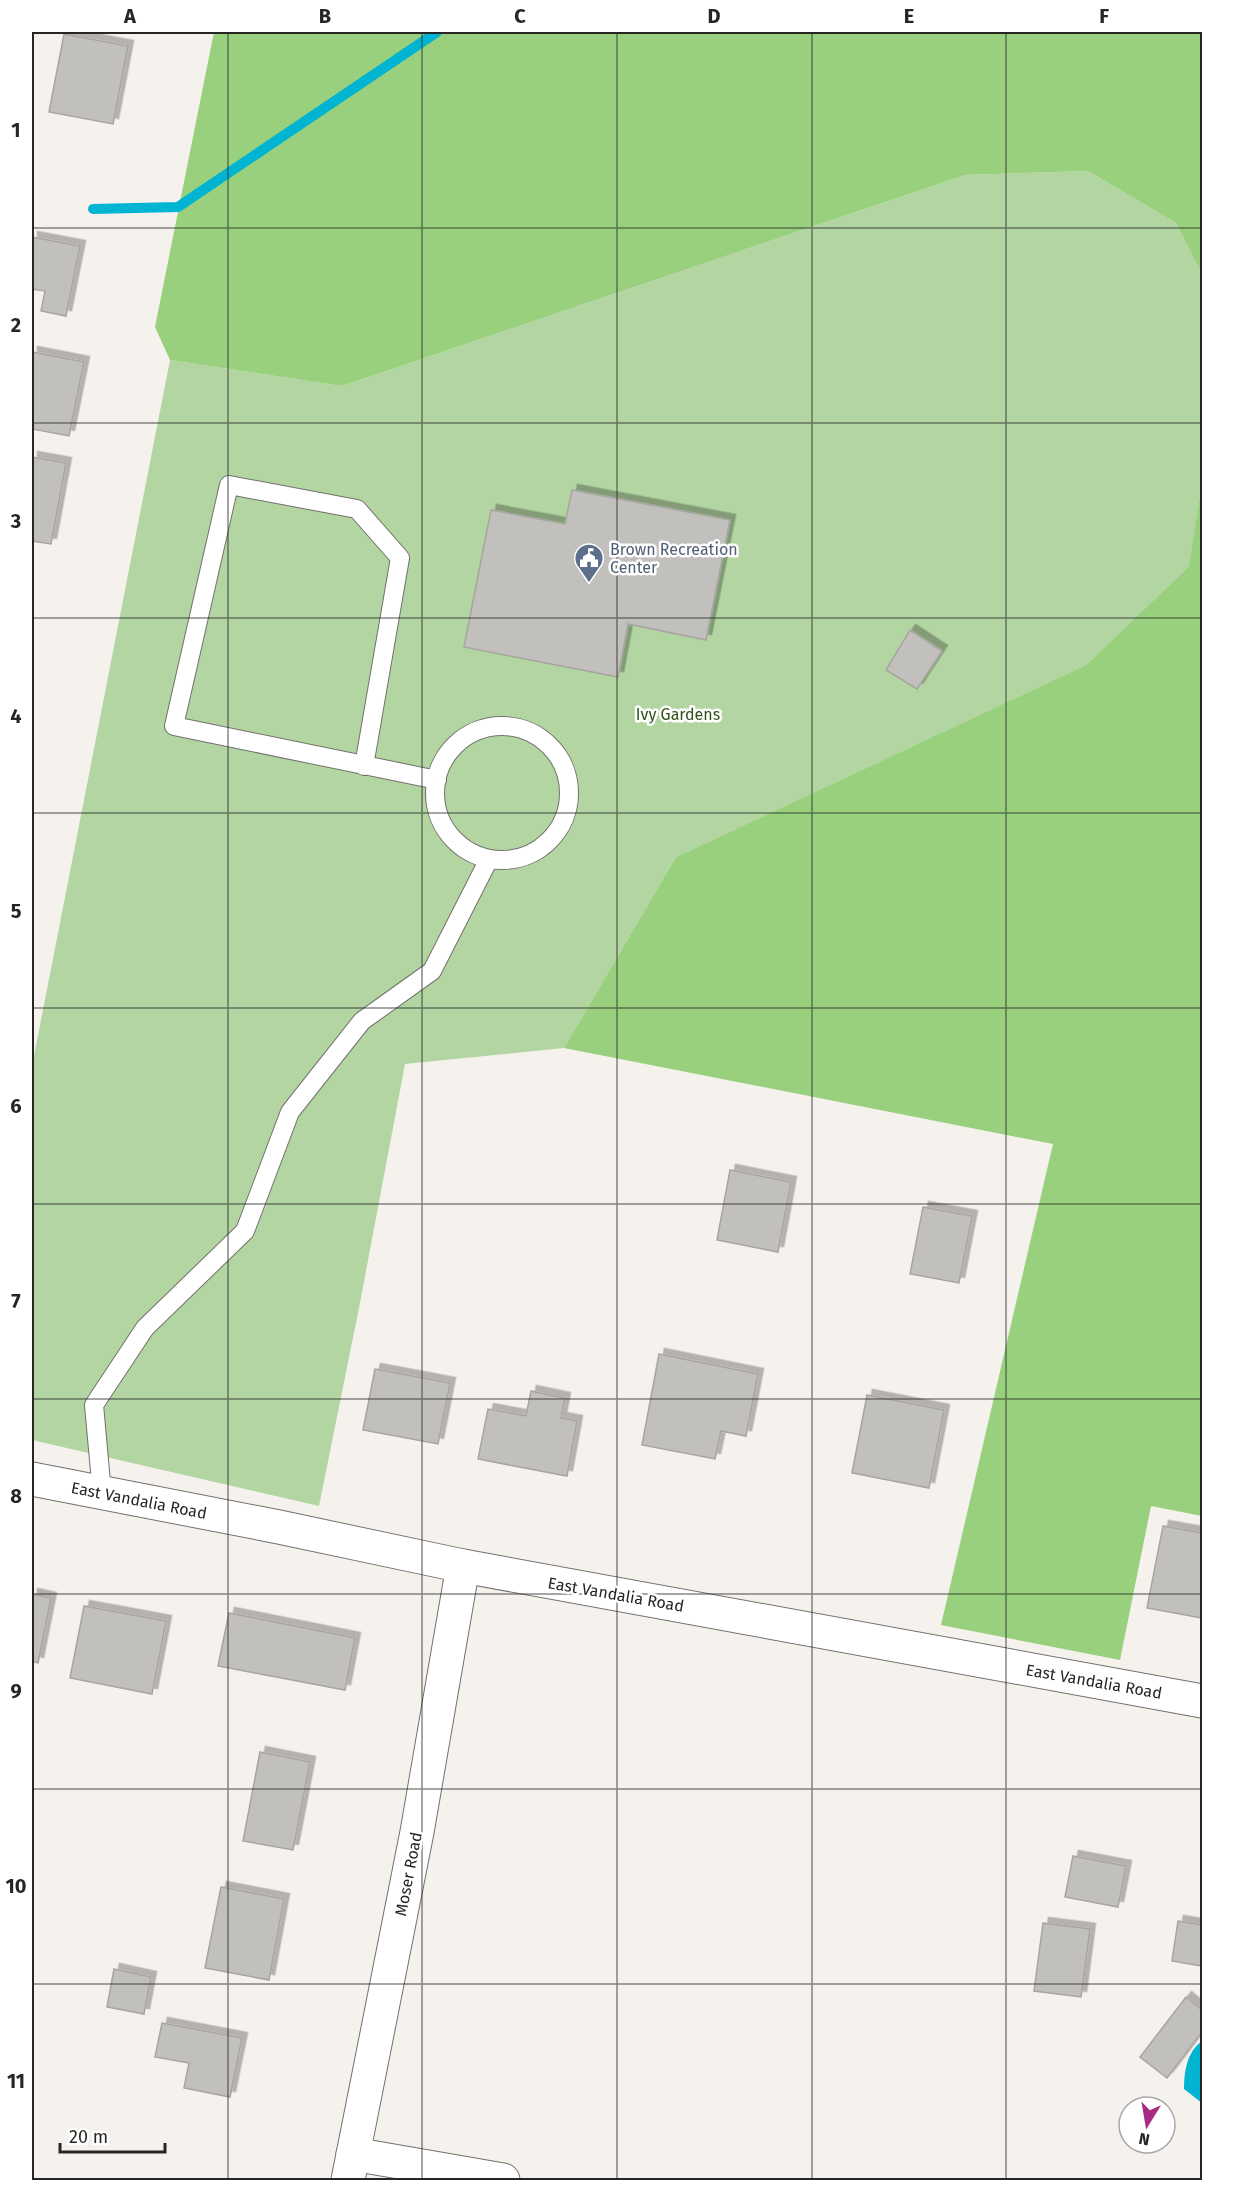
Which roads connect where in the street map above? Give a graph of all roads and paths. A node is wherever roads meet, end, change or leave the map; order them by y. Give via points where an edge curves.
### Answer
1 (364, 766) junction
2 (437, 780) junction
3 (489, 859) junction
4 (32, 1479) edge
5 (102, 1493) junction
6 (463, 1566) junction
7 (1203, 1701) edge
8 (351, 2167) edge
9 (503, 2181) edge

1 - 1 lane via 174,726 229,485 357,508 400,558
1 - 2 lane
2 - 3 lane via 439,816 450,836 468,851
2 - 3 lane via 449,752 466,736 487,728 510,727 531,733 550,746 563,764 569,784 569,805 562,825 549,842 531,854 510,860
3 - 5 lane via 432,971 362,1021 290,1112 245,1231 145,1328 94,1405
4 - 5 street, East Vandalia Road
5 - 6 street, East Vandalia Road
6 - 7 street, East Vandalia Road
6 - 8 street, Moser Road via 417,1832
8 - 9 street

